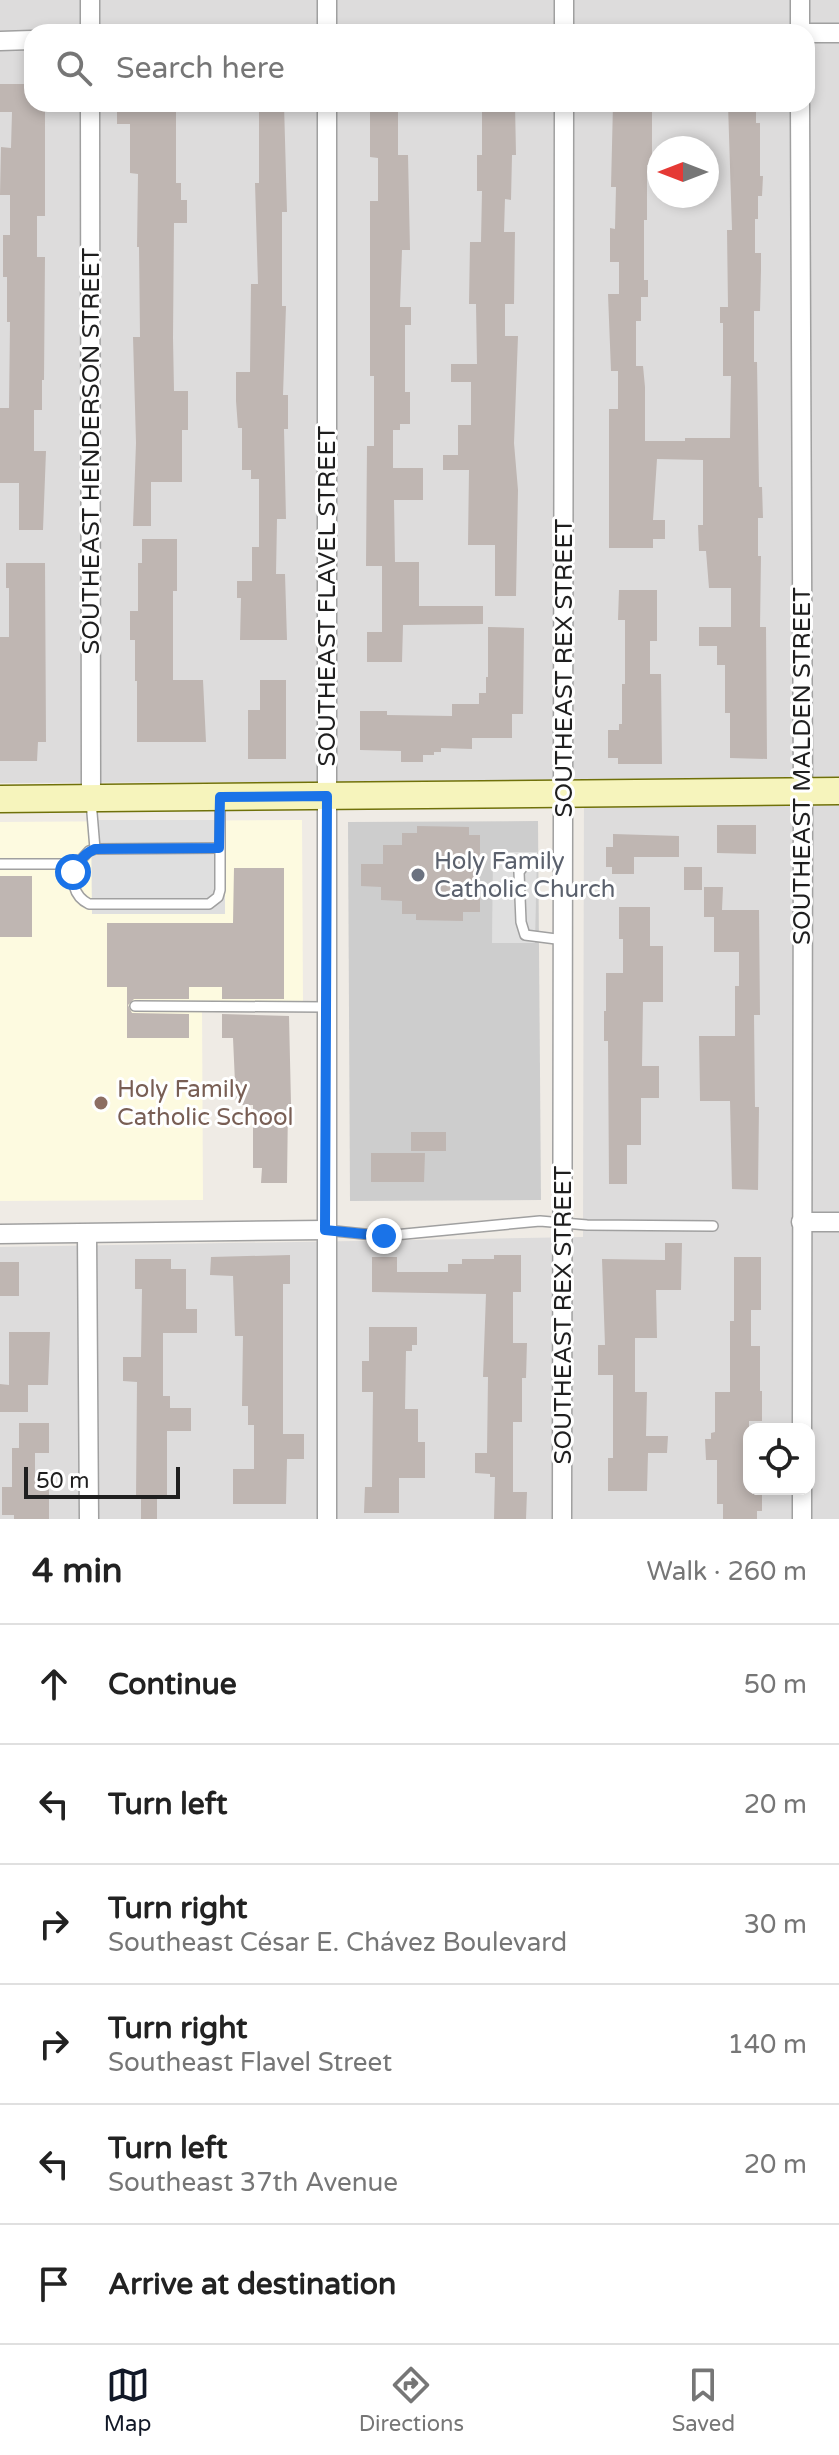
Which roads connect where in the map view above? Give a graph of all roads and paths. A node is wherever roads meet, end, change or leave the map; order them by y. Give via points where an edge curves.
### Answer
1 (90, 0) edge
2 (327, 0) edge
3 (564, 0) edge
4 (800, 0) edge
5 (90, 24) edge
6 (327, 24) edge
7 (564, 24) edge
8 (800, 24) edge
9 (815, 33) edge
10 (839, 33) edge
11 (24, 40) edge
12 (0, 41) edge
13 (90, 112) edge
14 (327, 112) edge
15 (564, 112) edge
16 (800, 112) edge
17 (803, 791) junction
18 (839, 791) edge
19 (564, 794) junction
20 (327, 796) junction
21 (220, 797) junction
22 (91, 798) junction
23 (0, 799) edge
24 (219, 848) junction
25 (95, 849) junction
26 (564, 863) junction
27 (0, 864) edge
28 (77, 864) junction
29 (564, 940) junction
30 (135, 1006) dead end
31 (326, 1007) junction
32 (563, 1222) junction
33 (801, 1222) junction
34 (839, 1222) edge
35 (713, 1226) dead end
36 (325, 1230) junction
37 (0, 1234) edge
38 (87, 1234) junction
39 (802, 1423) edge
40 (802, 1495) edge
41 (89, 1519) edge
42 (327, 1519) edge
43 (562, 1519) edge
44 (802, 1519) edge

1 - 5 street
2 - 6 street
3 - 7 street
4 - 8 street
9 - 10 street
11 - 12 street
13 - 22 street, SOUTHEAST HENDERSON STREET
14 - 20 street, SOUTHEAST FLAVEL STREET
15 - 19 street, SOUTHEAST REX STREET
16 - 17 street, SOUTHEAST MALDEN STREET
17 - 18 street
17 - 19 street
17 - 33 street, SOUTHEAST MALDEN STREET
19 - 20 street
19 - 26 street, SOUTHEAST REX STREET
20 - 21 street
20 - 31 street, SOUTHEAST FLAVEL STREET
21 - 22 street
21 - 24 lane
22 - 23 street
22 - 25 lane
24 - 25 lane
24 - 28 lane via 218,897 209,904 89,904 73,885
25 - 28 lane
26 - 29 street, SOUTHEAST REX STREET
26 - 29 lane via 526,863 519,872 525,935
27 - 28 lane
29 - 32 street, SOUTHEAST REX STREET
30 - 31 lane
31 - 36 street, SOUTHEAST FLAVEL STREET
32 - 35 lane
32 - 36 lane via 384,1236
32 - 43 street, SOUTHEAST REX STREET
33 - 34 street
33 - 39 street, SOUTHEAST MALDEN STREET
36 - 38 street
36 - 42 street, SOUTHEAST FLAVEL STREET
37 - 38 street
38 - 41 street
40 - 44 street

